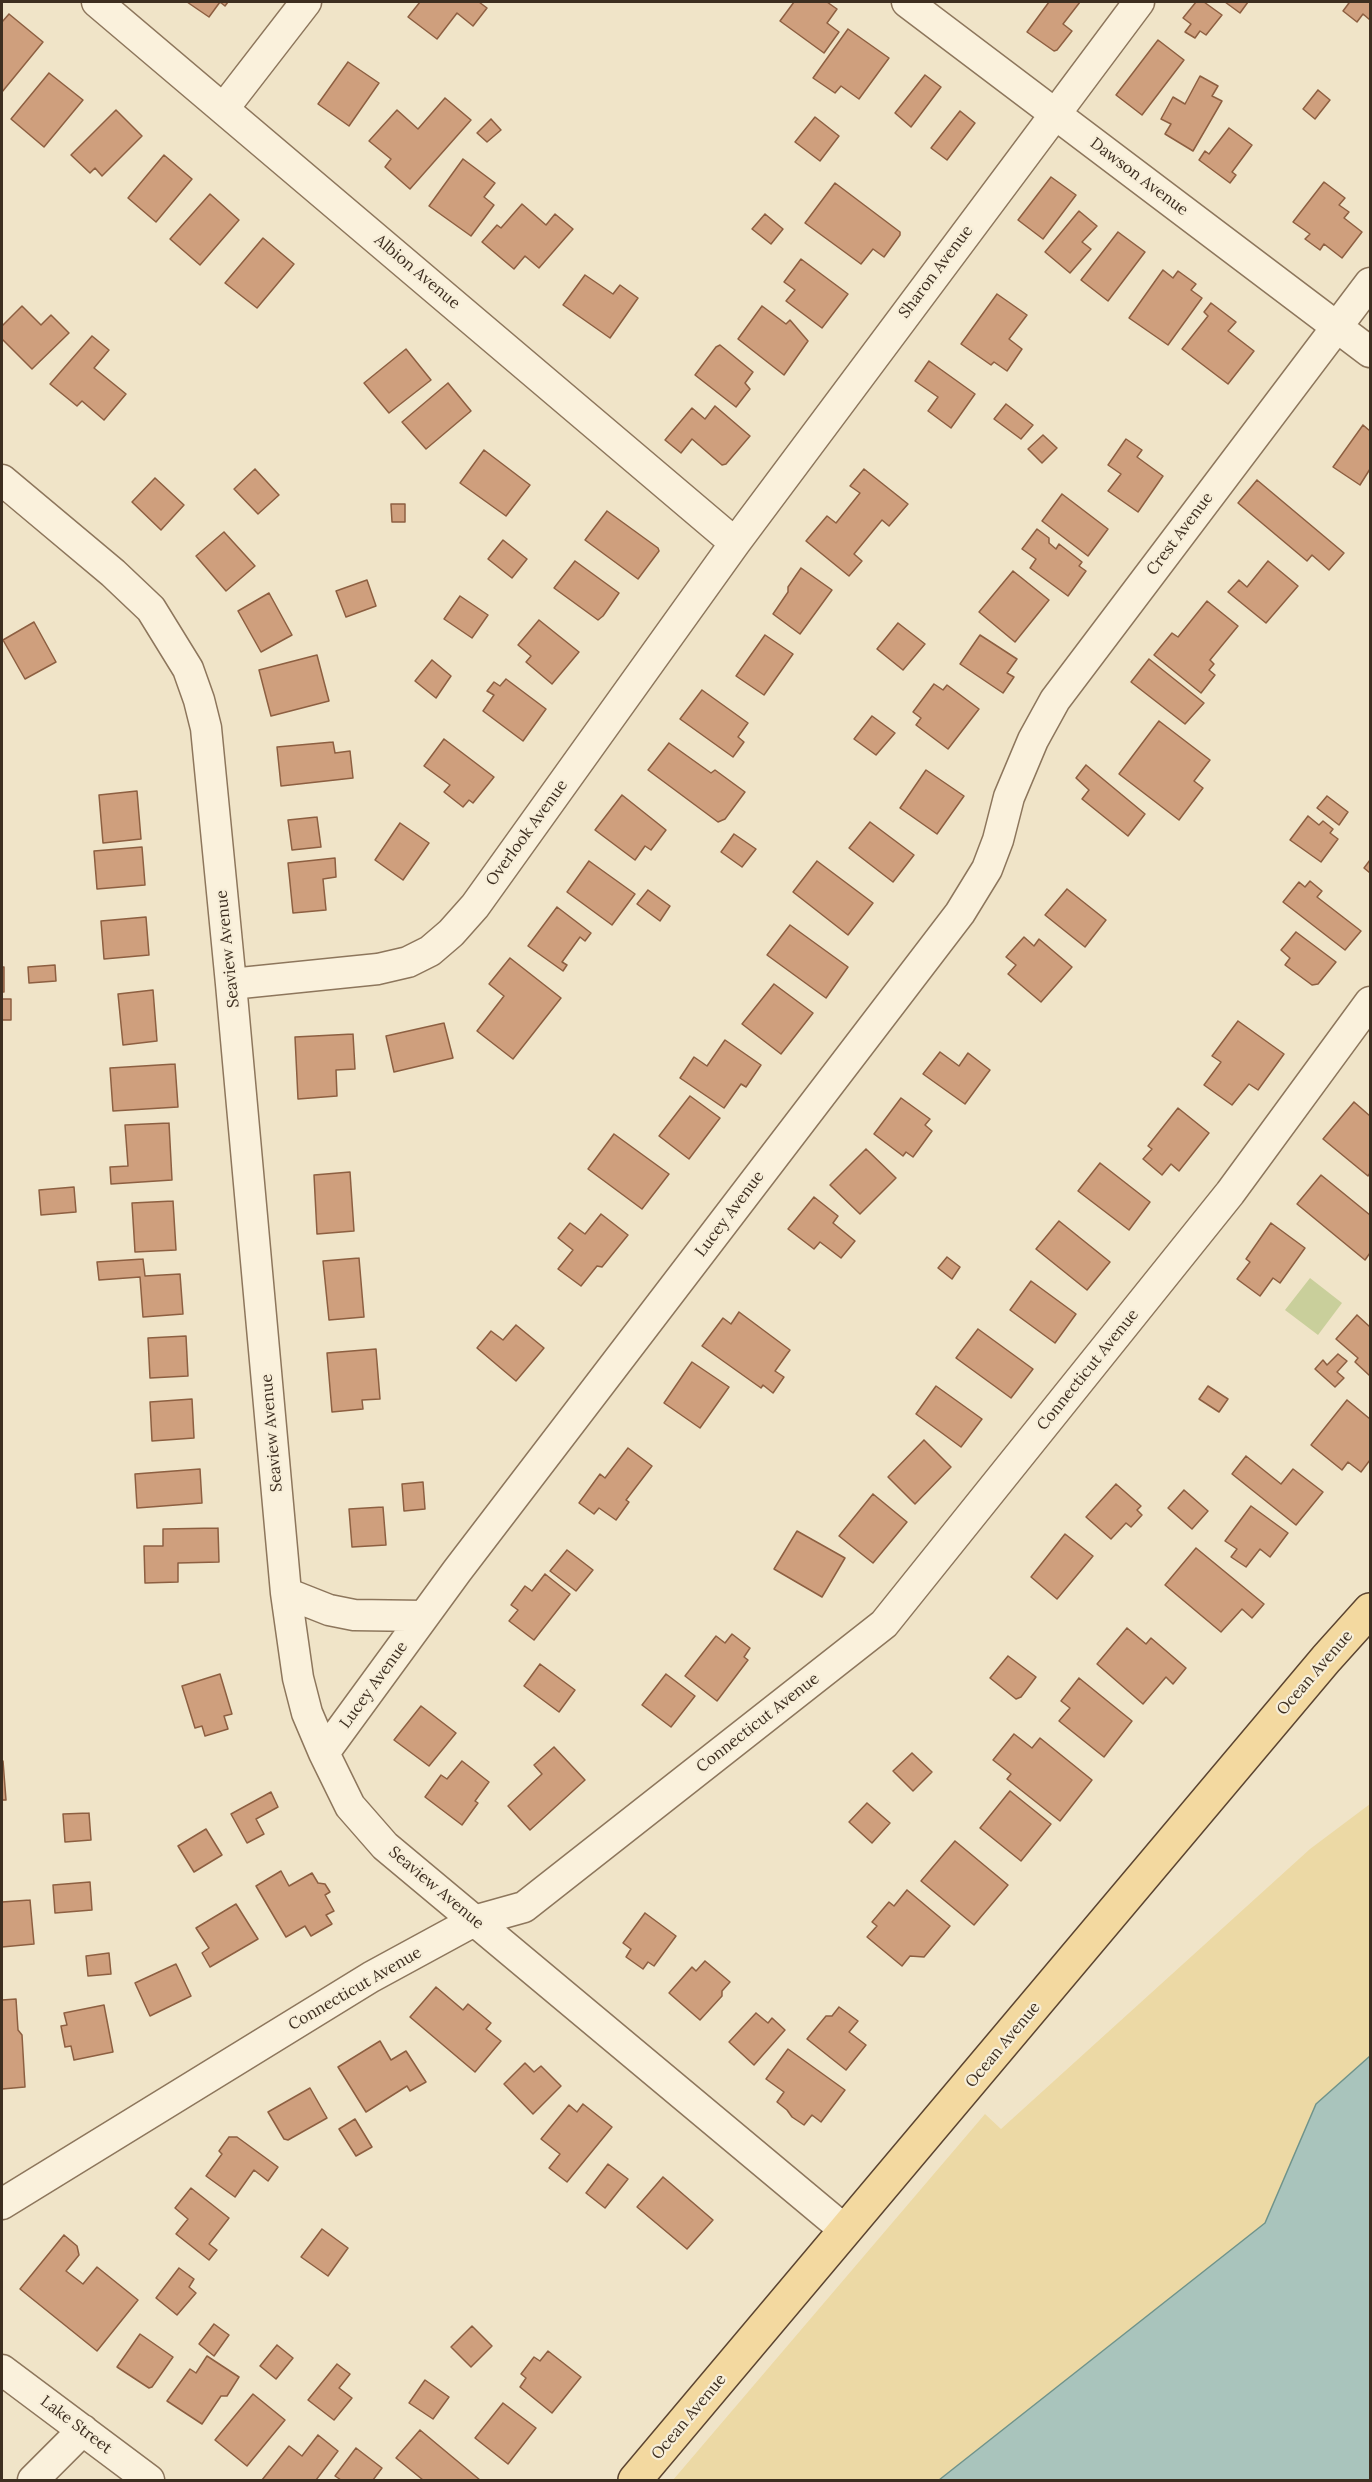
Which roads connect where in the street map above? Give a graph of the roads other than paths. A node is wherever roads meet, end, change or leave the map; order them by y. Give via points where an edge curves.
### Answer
1 (98, 2) edge
2 (306, 2) edge
3 (907, 2) edge
4 (1139, 2) edge
5 (224, 108) junction
6 (1054, 113) junction
7 (1371, 283) edge
8 (1337, 327) junction
9 (1371, 352) edge
10 (2, 480) edge
11 (735, 543) junction
12 (1009, 797) joint
13 (231, 984) junction
14 (1371, 1002) edge
15 (286, 1593) junction
16 (1371, 1610) edge
17 (424, 1616) junction
18 (324, 1753) junction
19 (474, 1921) junction
20 (5, 2198) edge
21 (846, 2231) junction
22 (2, 2370) edge
23 (83, 2430) junction
24 (33, 2481) edge
25 (149, 2481) edge
26 (635, 2481) edge

1 - 5 street, Albion Avenue
2 - 5 street
3 - 6 street, Dawson Avenue
4 - 6 street, Sharon Avenue
5 - 11 street, Albion Avenue
6 - 8 street, Dawson Avenue
6 - 11 street, Sharon Avenue
7 - 8 street, Crest Avenue
8 - 9 street, Dawson Avenue
8 - 12 street, Crest Avenue via 1055,700
10 - 13 street, Seaview Avenue via 151,609 188,669 206,728
11 - 13 street, Overlook Avenue via 475,906 451,933 430,951 408,962 378,969
12 - 17 street, Lucey Avenue via 987,869 960,913
13 - 15 street, Seaview Avenue
14 - 19 street, Connecticut Avenue via 1230,1193 884,1624 524,1907
15 - 17 street, Lucey Avenue via 354,1616
15 - 18 street, Seaview Avenue via 298,1678
16 - 21 main road, Ocean Avenue
17 - 18 street, Lucey Avenue
18 - 19 street, Seaview Avenue via 350,1806 385,1846
19 - 20 street, Connecticut Avenue via 371,1977
19 - 21 street, Seaview Avenue
21 - 26 main road, Ocean Avenue
22 - 23 street, Lake Street
23 - 24 street
23 - 25 street, Lake Street

